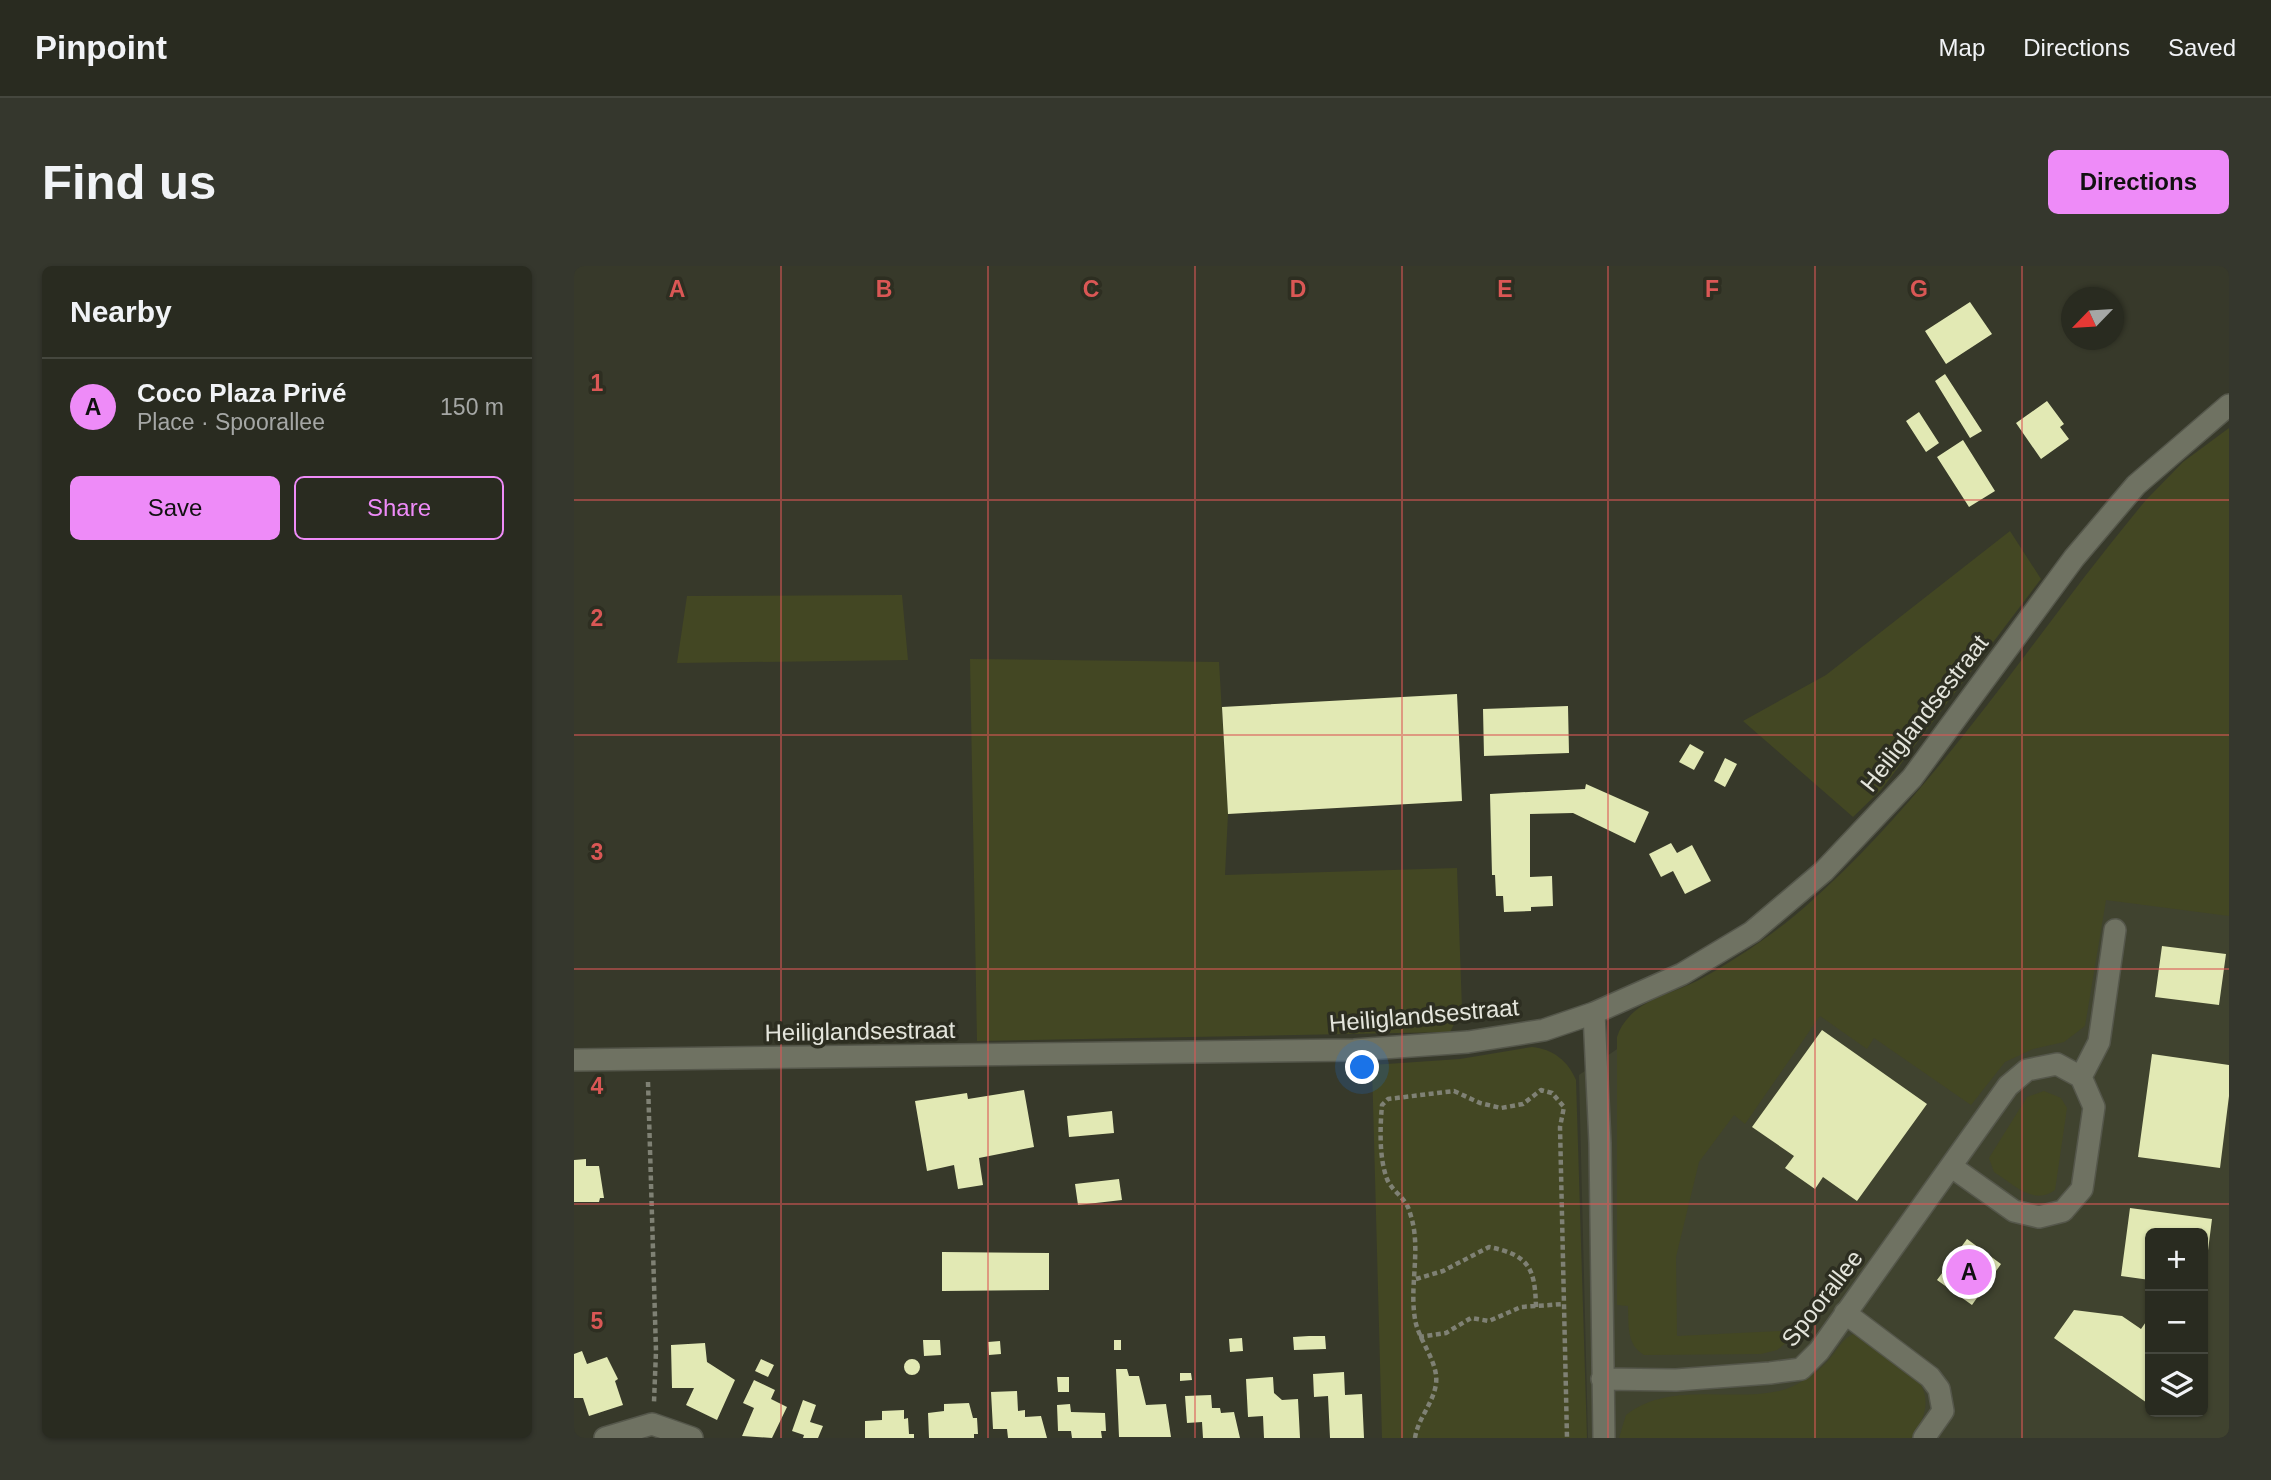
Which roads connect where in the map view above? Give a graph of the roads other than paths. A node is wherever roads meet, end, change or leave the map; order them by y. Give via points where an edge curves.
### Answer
1 (2229, 405) edge
2 (2115, 930) dead end
3 (1594, 1013) junction
4 (574, 1060) edge
5 (2081, 1077) junction
6 (1951, 1167) junction
7 (1845, 1313) junction
8 (1602, 1379) junction
9 (605, 1438) edge
10 (692, 1438) edge
11 (1604, 1438) edge
12 (1924, 1438) edge

1 - 3 street, Heiliglandsestraat via 2136,485 2074,558 1912,778 1824,871 1752,932 1682,974
2 - 5 street via 2099,1042
3 - 4 street, Heiliglandsestraat via 1544,1030 1468,1042 1354,1051
3 - 8 street
5 - 6 street, Spoorallee via 2057,1064 2027,1070 2008,1086
5 - 6 street via 2094,1107 2082,1189 2063,1211 2039,1217 2014,1211
6 - 7 street, Spoorallee
7 - 8 street, Spoorallee via 1801,1369 1676,1380
7 - 12 street via 1930,1377 1939,1389 1943,1411
8 - 11 street
9 - 10 street via 652,1424

